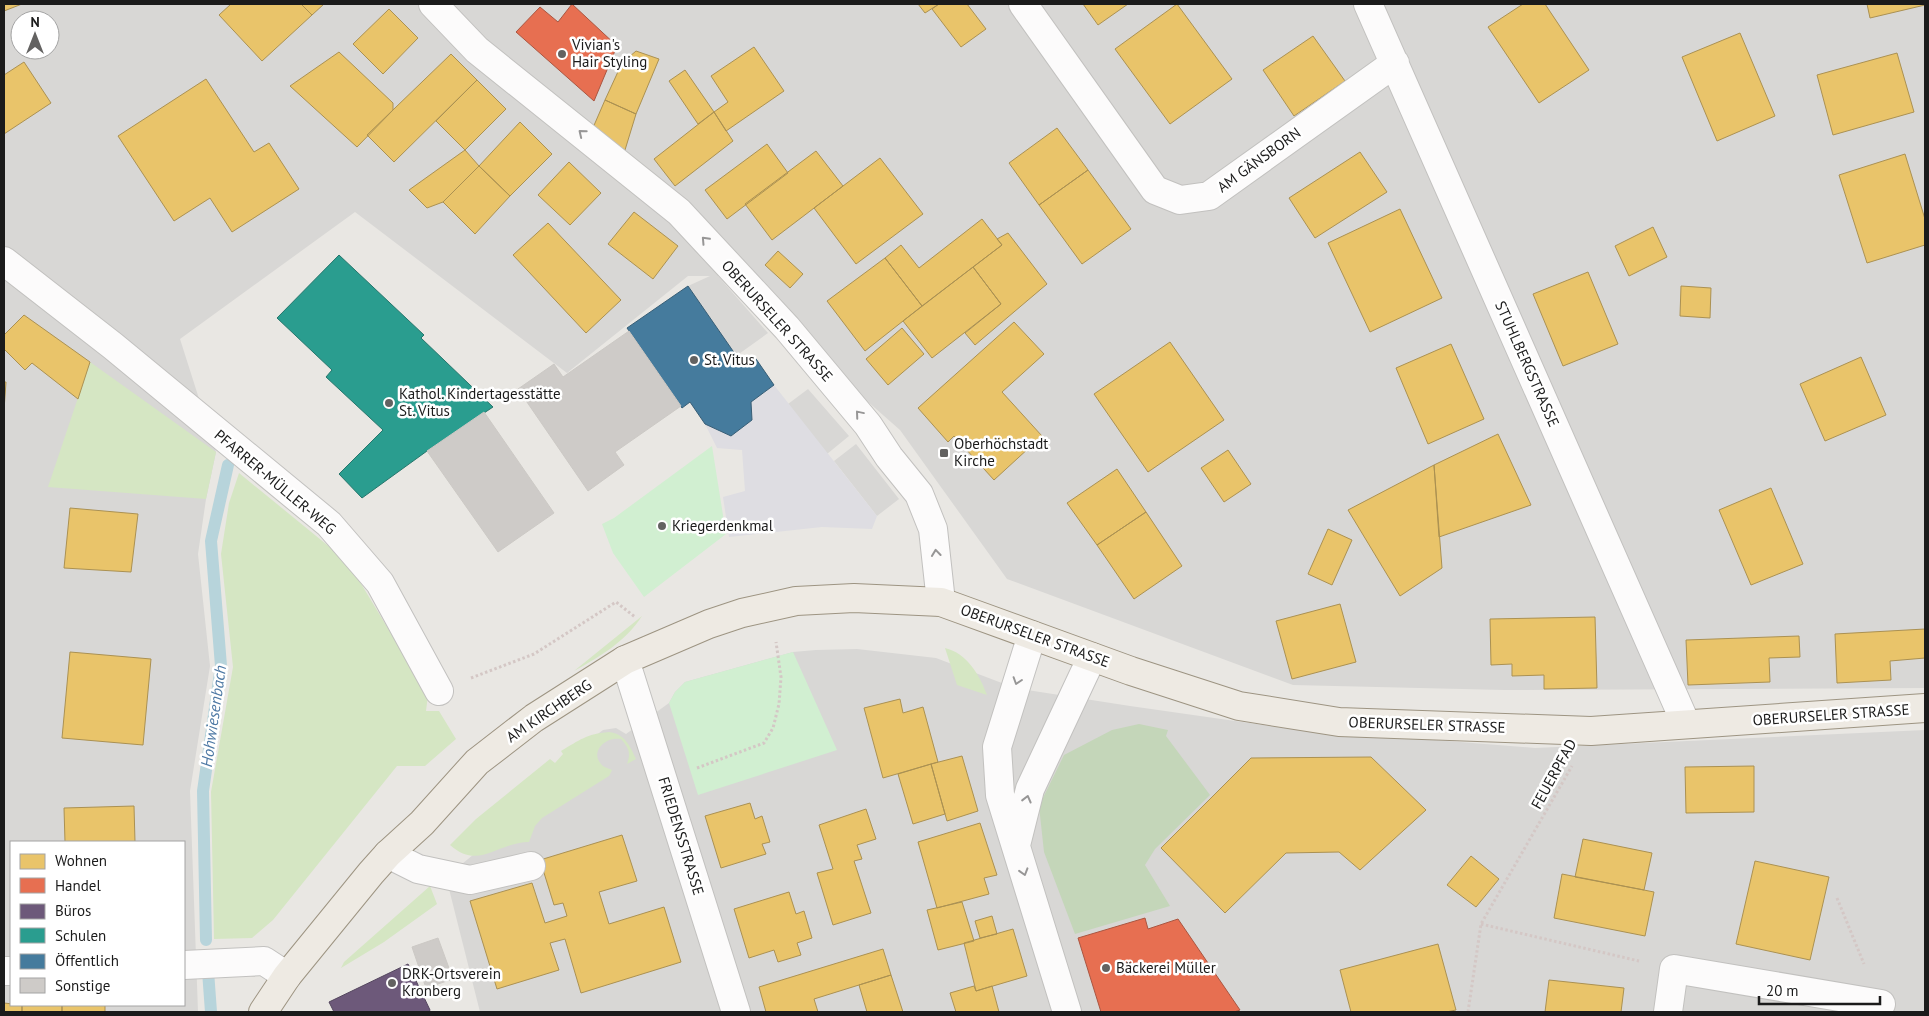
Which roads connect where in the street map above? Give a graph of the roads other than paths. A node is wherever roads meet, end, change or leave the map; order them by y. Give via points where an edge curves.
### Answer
1 (433, 4) edge
2 (1023, 4) edge
3 (1368, 4) edge
4 (1395, 63) junction
5 (4, 261) edge
6 (941, 602) junction
7 (1032, 635) junction
8 (1092, 656) junction
9 (625, 660) junction
10 (439, 691) road end
11 (1925, 708) edge
12 (1686, 724) junction
13 (1016, 846) junction
14 (388, 854) junction
15 (531, 866) dead end
16 (185, 965) edge
17 (287, 976) junction
18 (1881, 1004) road end
19 (263, 1012) edge
20 (736, 1012) edge
21 (1067, 1012) edge
22 (1668, 1012) edge

6 -> 1 street, OBERURSELER STRASSE via 934,529 919,494 868,425 787,328 679,212 477,50
2 - 4 street, AM GÄNSBORN via 1154,190 1180,200 1208,196
3 - 4 street, STUHLBERGSTRASSE
4 - 12 street, STUHLBERGSTRASSE
5 - 10 street, PFARRER-MÜLLER-WEG via 329,524 380,583
6 - 7 main road, OBERURSELER STRASSE
6 - 9 main road, AM KIRCHBERG via 854,598 796,601 709,624
7 - 8 main road, OBERURSELER STRASSE
7 -> 13 street via 998,747 1000,795
8 - 12 main road, OBERURSELER STRASSE via 1238,706 1339,722 1591,731
13 -> 8 street via 1030,789
9 - 14 main road, AM KIRCHBERG via 534,718 477,762 422,823
9 - 20 street, FRIEDENSSTRASSE
11 - 12 main road, OBERURSELER STRASSE
13 -> 21 street
14 - 15 street via 418,869 470,880
14 - 17 main road, AM KIRCHBERG
16 - 17 street via 264,961
17 - 19 main road, AM KIRCHBERG
18 - 22 street via 1674,969

